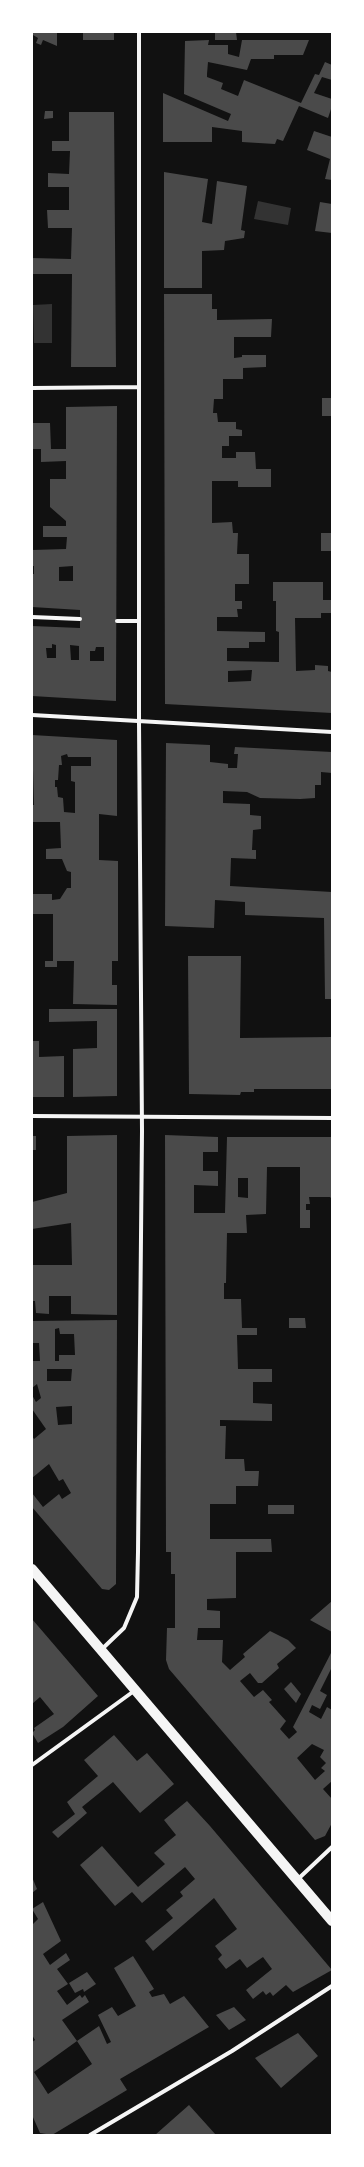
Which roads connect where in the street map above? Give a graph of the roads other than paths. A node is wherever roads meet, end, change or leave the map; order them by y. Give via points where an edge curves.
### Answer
1 (139, 32) edge
2 (139, 387) junction
3 (32, 388) edge
4 (32, 617) edge
5 (80, 619) dead end
6 (117, 621) dead end
7 (139, 621) junction
8 (32, 715) edge
9 (139, 722) junction
10 (332, 732) edge
11 (32, 1116) edge
12 (141, 1117) junction
13 (332, 1118) edge
14 (32, 1568) edge
15 (102, 1649) junction
16 (135, 1691) junction
17 (32, 1765) edge
18 (332, 1847) edge
19 (296, 1880) junction
20 (332, 1921) edge
21 (332, 1986) edge
22 (90, 2135) edge

1 - 2 street
2 - 3 street
2 - 7 street
4 - 5 street
6 - 7 street
7 - 9 street
8 - 9 street
9 - 10 street
9 - 12 street
11 - 12 street
12 - 13 street
12 - 15 street via 137,1598 124,1628
14 - 15 main road
15 - 16 main road
16 - 17 street
16 - 19 main road
18 - 19 street
19 - 20 main road
21 - 22 street via 232,2051

